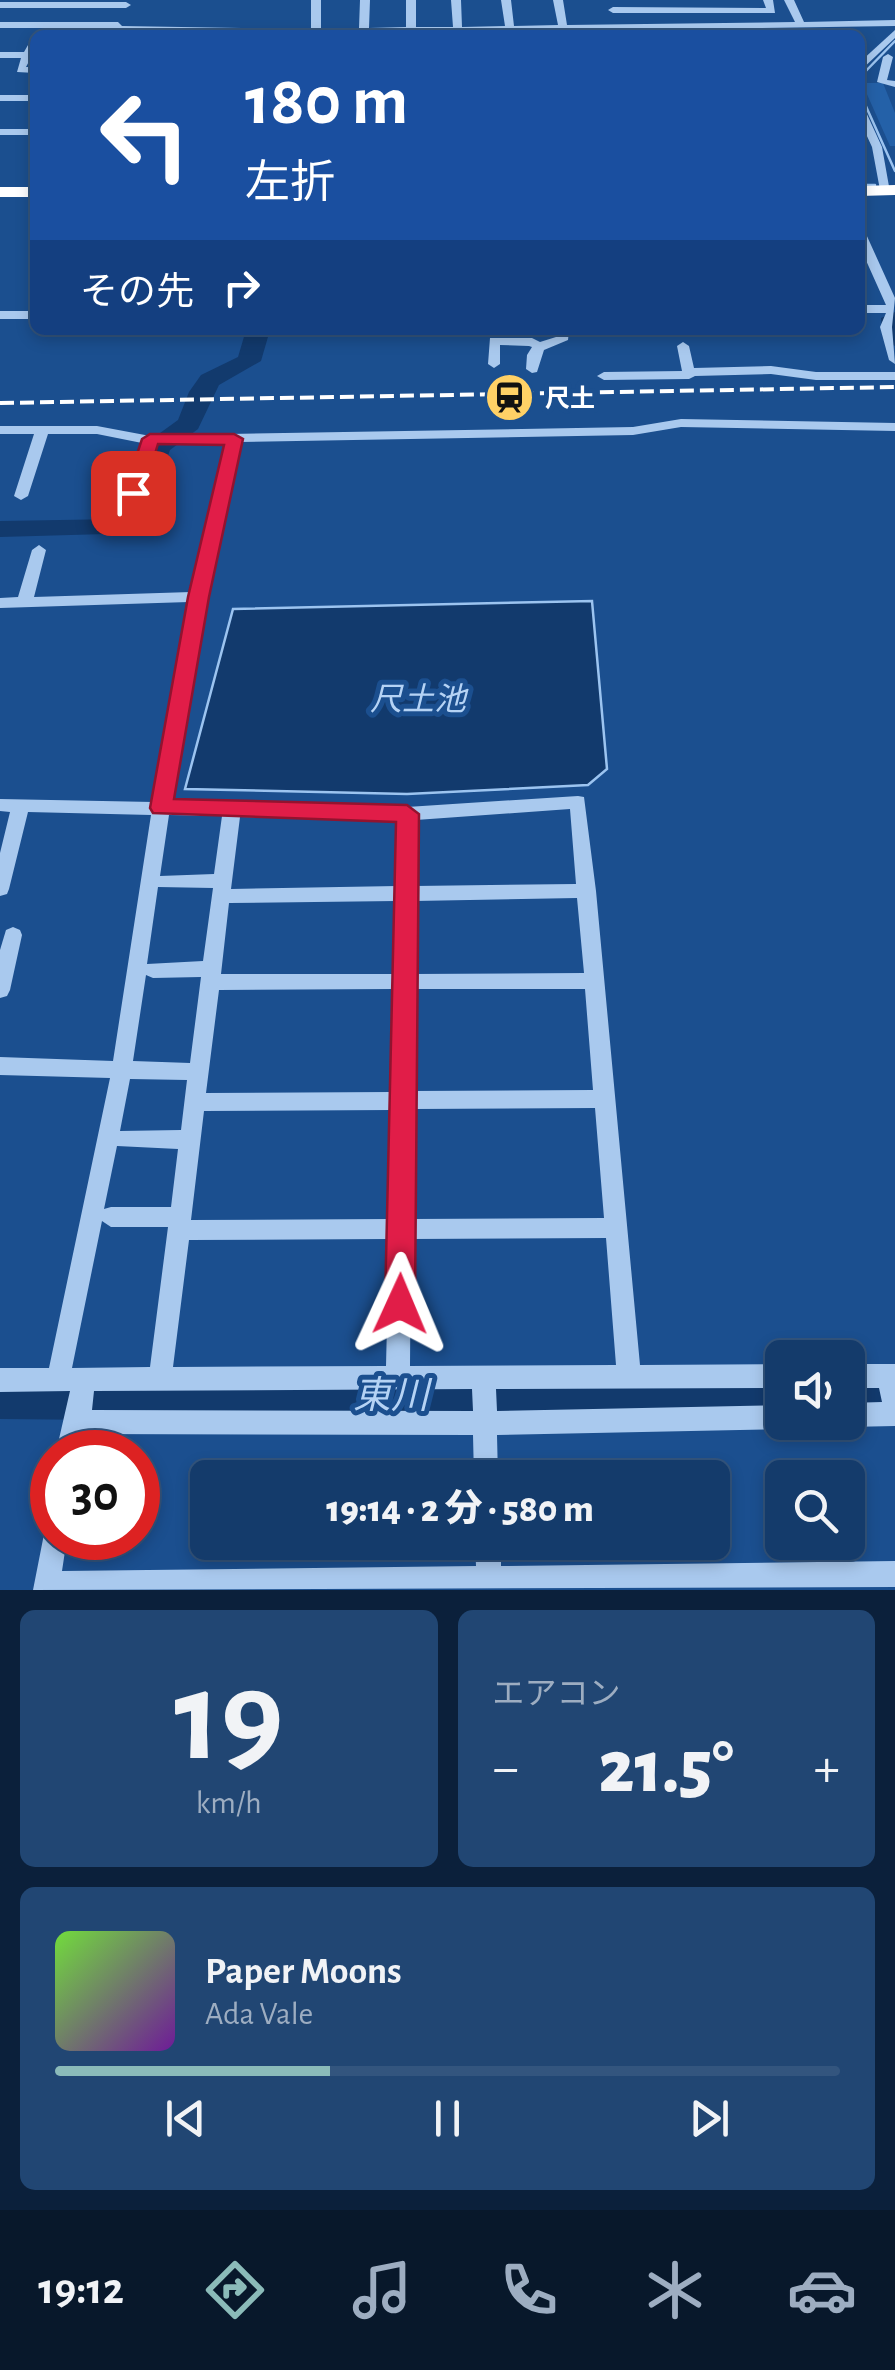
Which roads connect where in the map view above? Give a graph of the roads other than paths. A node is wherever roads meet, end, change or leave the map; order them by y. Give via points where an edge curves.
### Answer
1 (316, 0) edge
2 (365, 0) edge
3 (411, 0) edge
4 (456, 0) edge
5 (506, 0) edge
6 (558, 0) edge
7 (768, 0) edge
8 (789, 0) edge
9 (126, 2) edge
10 (0, 5) edge
11 (52, 5) junction
12 (612, 5) edge
13 (895, 24) edge
14 (0, 25) edge
15 (801, 25) junction
16 (364, 29) junction
17 (40, 30) edge
18 (117, 30) edge
19 (316, 30) joint
20 (352, 30) edge
21 (380, 30) edge
22 (411, 30) edge
23 (458, 30) edge
24 (510, 30) edge
25 (564, 30) edge
26 (618, 30) edge
27 (648, 30) edge
28 (30, 31) edge
29 (895, 33) edge
30 (30, 51) edge
31 (0, 55) edge
32 (28, 55) junction
33 (872, 56) junction
34 (865, 63) edge
35 (890, 67) edge
36 (30, 70) edge
37 (30, 77) edge
38 (895, 84) edge
39 (0, 98) edge
40 (18, 98) junction
41 (30, 98) edge
42 (865, 122) edge
43 (0, 132) edge
44 (30, 132) edge
45 (891, 190) edge
46 (865, 191) edge
47 (0, 192) edge
48 (30, 192) edge
49 (865, 245) edge
50 (865, 309) edge
51 (895, 310) edge
52 (30, 315) edge
53 (0, 316) edge
54 (562, 335) edge
55 (538, 346) junction
56 (683, 346) dead end
57 (895, 360) edge
58 (494, 364) dead end
59 (532, 369) dead end
60 (688, 372) junction
61 (604, 376) dead end
62 (895, 376) edge
63 (895, 427) edge
64 (0, 430) edge
65 (42, 430) junction
66 (150, 439) junction
67 (234, 439) junction
68 (21, 496) dead end
69 (124, 520) dead end
70 (39, 550) dead end
71 (198, 597) junction
72 (25, 601) junction
73 (1, 605) edge
74 (0, 805) edge
75 (21, 805) junction
76 (232, 807) junction
77 (162, 808) junction
78 (407, 814) junction
79 (164, 882) dead end
80 (222, 888) junction
81 (0, 889) edge
82 (587, 891) junction
83 (406, 894) junction
84 (12, 934) dead end
85 (154, 970) dead end
86 (211, 975) junction
87 (592, 981) junction
88 (406, 982) junction
89 (0, 990) edge
90 (0, 1066) edge
91 (122, 1070) junction
92 (199, 1072) junction
93 (604, 1099) junction
94 (404, 1100) junction
95 (195, 1102) junction
96 (123, 1139) dead end
97 (190, 1140) junction
98 (111, 1218) dead end
99 (180, 1223) junction
100 (618, 1228) junction
101 (401, 1231) junction
102 (630, 1376) junction
103 (765, 1376) edge
104 (398, 1378) junction
105 (0, 1380) edge
106 (58, 1380) junction
107 (160, 1380) junction
108 (865, 1383) edge
109 (893, 1395) edge
110 (484, 1400) junction
111 (81, 1401) junction
112 (865, 1408) edge
113 (765, 1416) edge
114 (72, 1430) edge
115 (486, 1460) edge
116 (50, 1560) edge
117 (895, 1574) edge
118 (489, 1584) edge
119 (46, 1587) edge

1 - 19 street
2 - 16 street
3 - 22 street
4 - 23 street
5 - 24 street
6 - 25 street
7 - 12 street via 772,12
8 - 15 street
9 - 11 street
9 - 18 street
10 - 11 street
11 - 17 street
12 - 26 street
13 - 15 street
14 - 28 street
15 - 27 street
16 - 20 street
16 - 21 street
18 - 19 street
29 - 33 street
30 - 32 street
31 - 32 street
32 - 36 street via 20,70
33 - 34 street
33 - 35 street
35 - 38 street via 882,82
37 - 40 street
39 - 40 street
40 - 41 street
42 - 45 street
43 - 44 street
45 - 46 highway
47 - 48 highway
49 - 51 street
50 - 51 street
51 - 57 street via 886,327
52 - 53 street
54 - 55 street
55 - 58 street via 494,341
55 - 59 street
56 - 60 street
60 - 61 street
60 - 62 street
63 - 67 street via 681,423 633,431
64 - 65 street
65 - 66 street
65 - 68 street
66 - 67 street
66 - 69 street
67 - 71 street
70 - 72 street
71 - 72 street
71 - 77 street
72 - 73 street
74 - 75 street
75 - 77 street
75 - 81 street
76 - 77 street
76 - 78 street
76 - 80 street
77 - 91 street
78 - 82 street via 578,802
78 - 83 street
79 - 80 street
80 - 83 street
80 - 86 street
82 - 83 street
82 - 87 street
83 - 88 street
84 - 89 street
85 - 86 street
86 - 88 street
86 - 92 street
87 - 88 street
87 - 93 street
88 - 94 street
90 - 91 street
91 - 92 street
91 - 106 street
92 - 95 street
93 - 94 street
93 - 100 street
94 - 95 street
94 - 101 street
95 - 97 street
96 - 97 street
97 - 99 street
98 - 99 street
99 - 101 street
99 - 107 street
100 - 101 street
100 - 102 street
101 - 104 street
102 - 103 street
102 - 110 street
104 - 107 street
104 - 110 street
105 - 106 street
106 - 111 street
107 - 111 street
108 - 109 street
109 - 112 street
110 - 111 street
110 - 113 street
110 - 115 street
111 - 114 street
116 - 119 street
117 - 118 street
118 - 119 street

